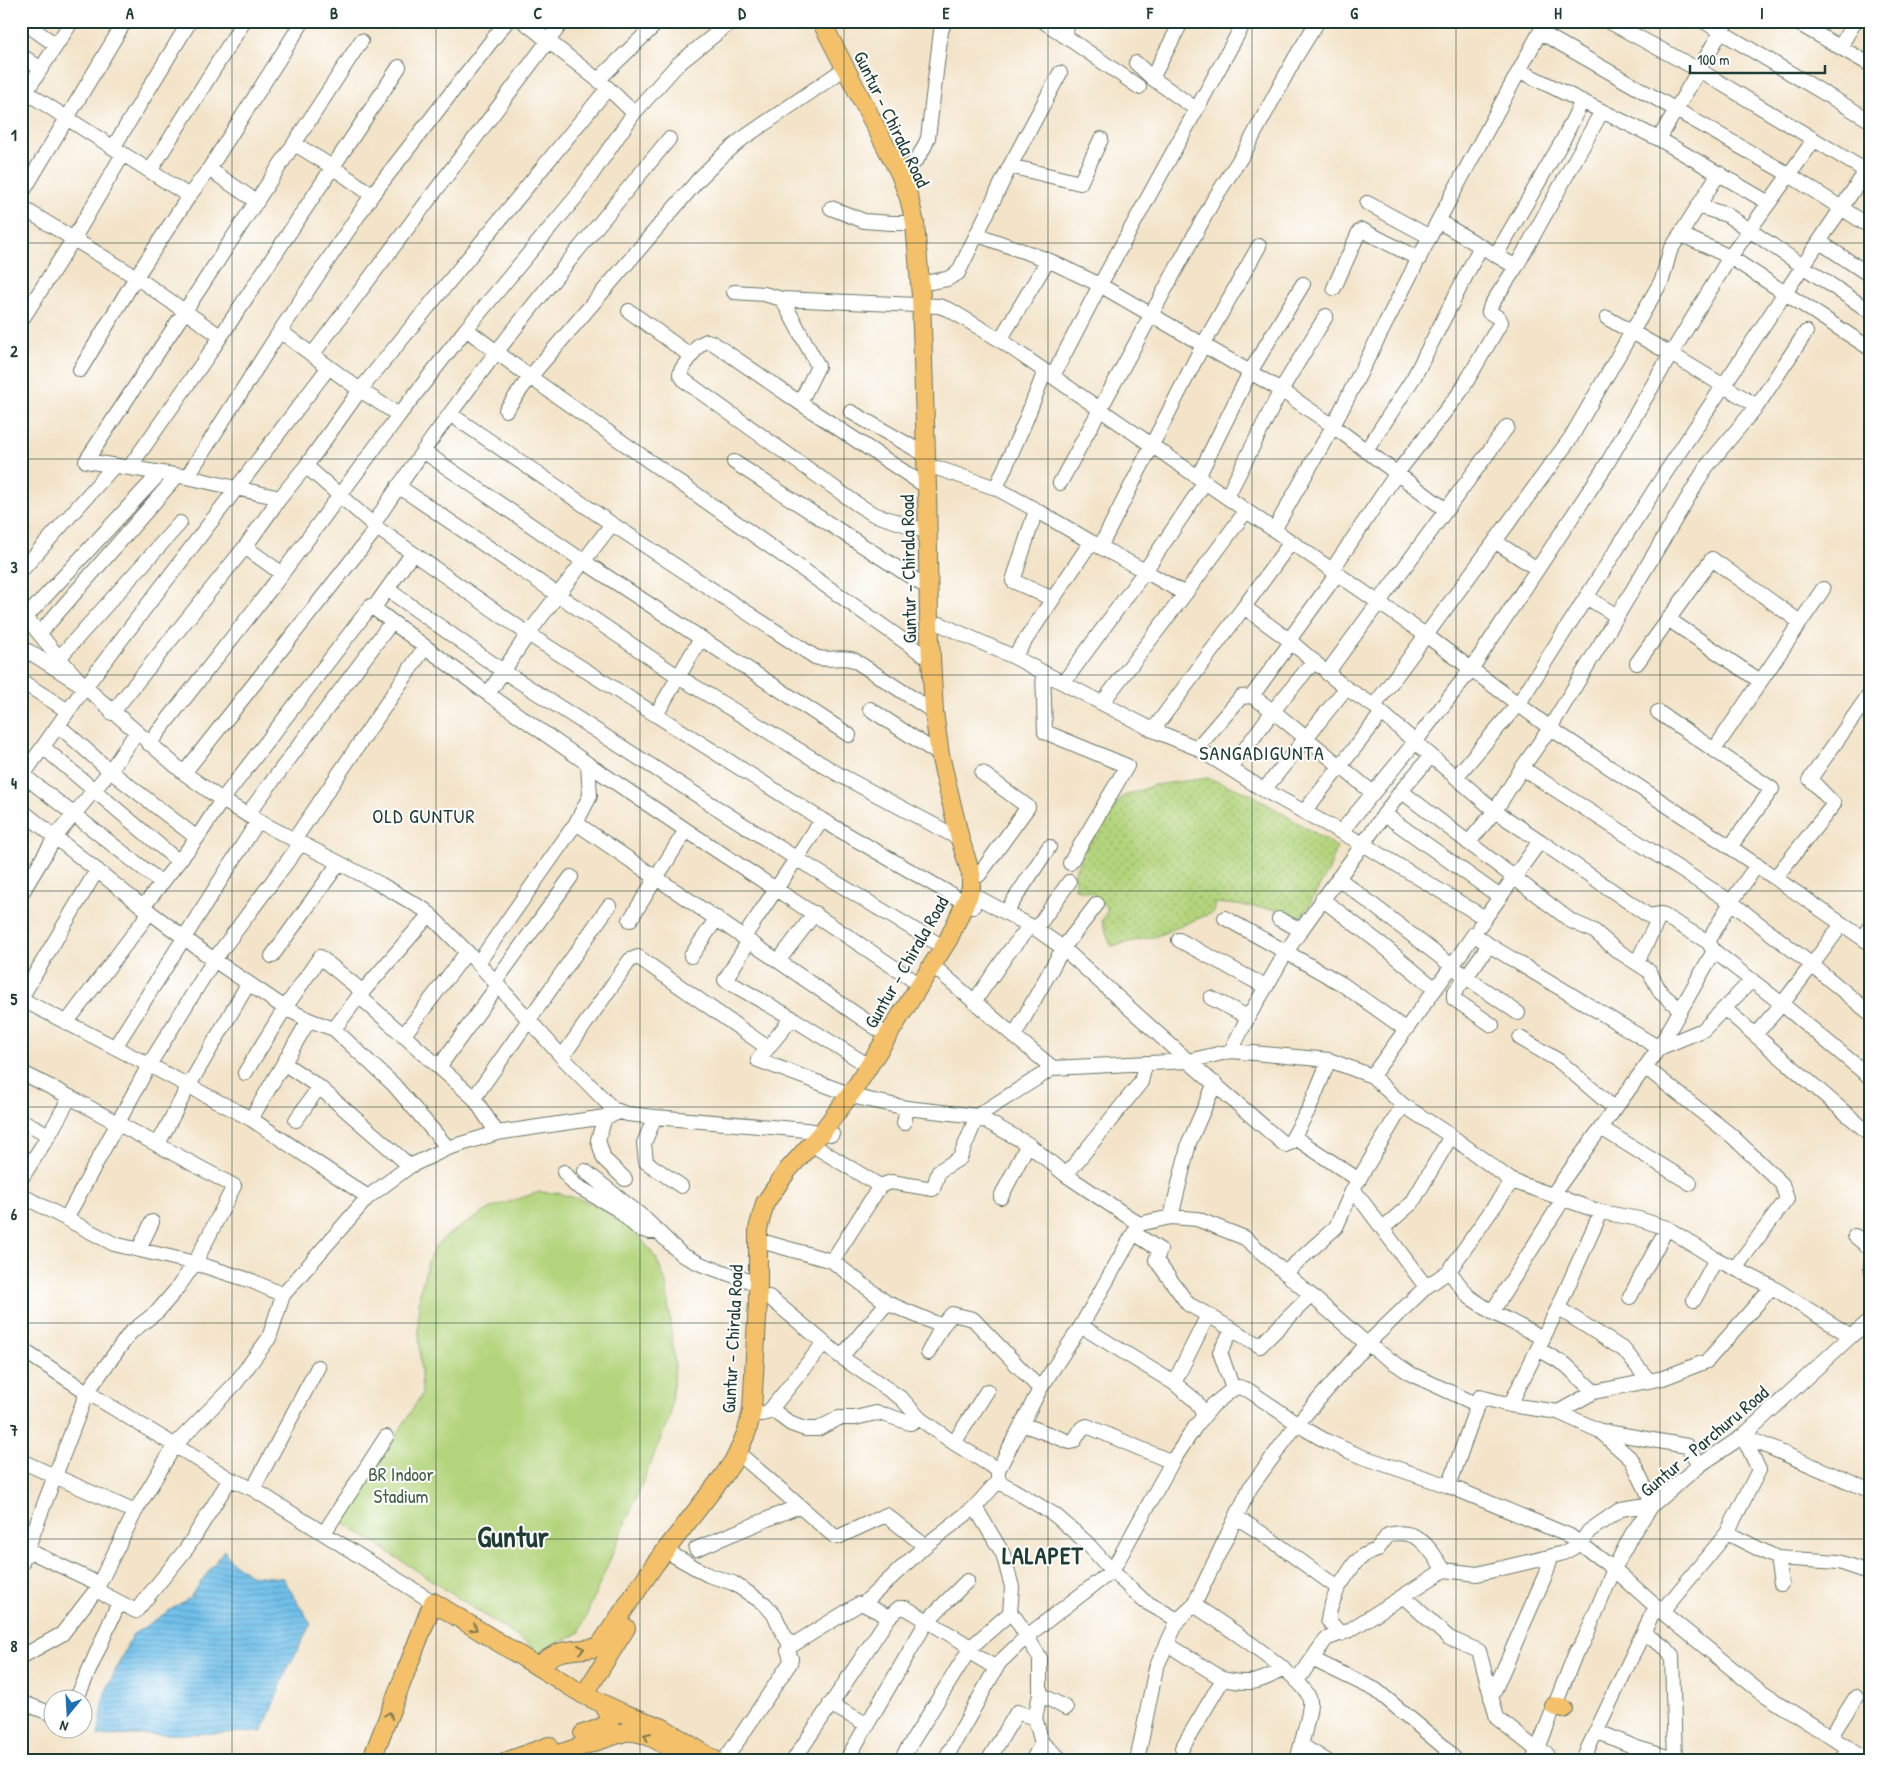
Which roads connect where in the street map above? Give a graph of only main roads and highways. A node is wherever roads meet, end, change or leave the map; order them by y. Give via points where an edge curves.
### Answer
1 (821, 21) edge
2 (830, 21) edge
3 (904, 172) junction
4 (926, 306) junction
5 (931, 462) junction
6 (971, 902) junction
7 (855, 1096) junction
8 (824, 1138) junction
9 (763, 1290) junction
10 (538, 1667) junction
11 (584, 1695) junction
12 (604, 1704) junction
13 (371, 1761) edge
14 (508, 1761) edge
15 (537, 1761) edge
16 (689, 1761) edge
17 (716, 1761) edge

1 - 3 main road, Guntur - Chirala Road via 844,69
2 - 3 main road, Guntur - Chirala Road
3 - 4 main road, Guntur - Chirala Road
3 - 4 main road, Guntur - Chirala Road via 922,210 930,282
4 - 5 main road, Guntur - Chirala Road
5 - 6 main road, Guntur - Chirala Road via 927,487 928,588 934,712 940,755 971,874
5 - 6 main road, Guntur - Chirala Road via 943,685 959,794 979,874
6 - 7 main road, Guntur - Chirala Road via 869,1066
6 - 7 main road, Guntur - Chirala Road via 956,944
7 - 8 main road, Guntur - Chirala Road
8 - 9 main road, Guntur - Chirala Road via 780,1198 771,1218
8 - 9 main road, Guntur - Chirala Road via 787,1171 765,1203 758,1229
10 -> 9 main road, Guntur - Chirala Road via 558,1652 600,1645 655,1564 733,1462 752,1411
9 - 11 main road, Guntur - Chirala Road via 765,1412 726,1488 673,1555
10 - 11 main road
13 -> 10 main road via 433,1602
11 - 12 main road
12 - 14 main road via 611,1718 605,1726
12 - 17 main road via 663,1728
16 -> 15 main road via 651,1738 633,1732

